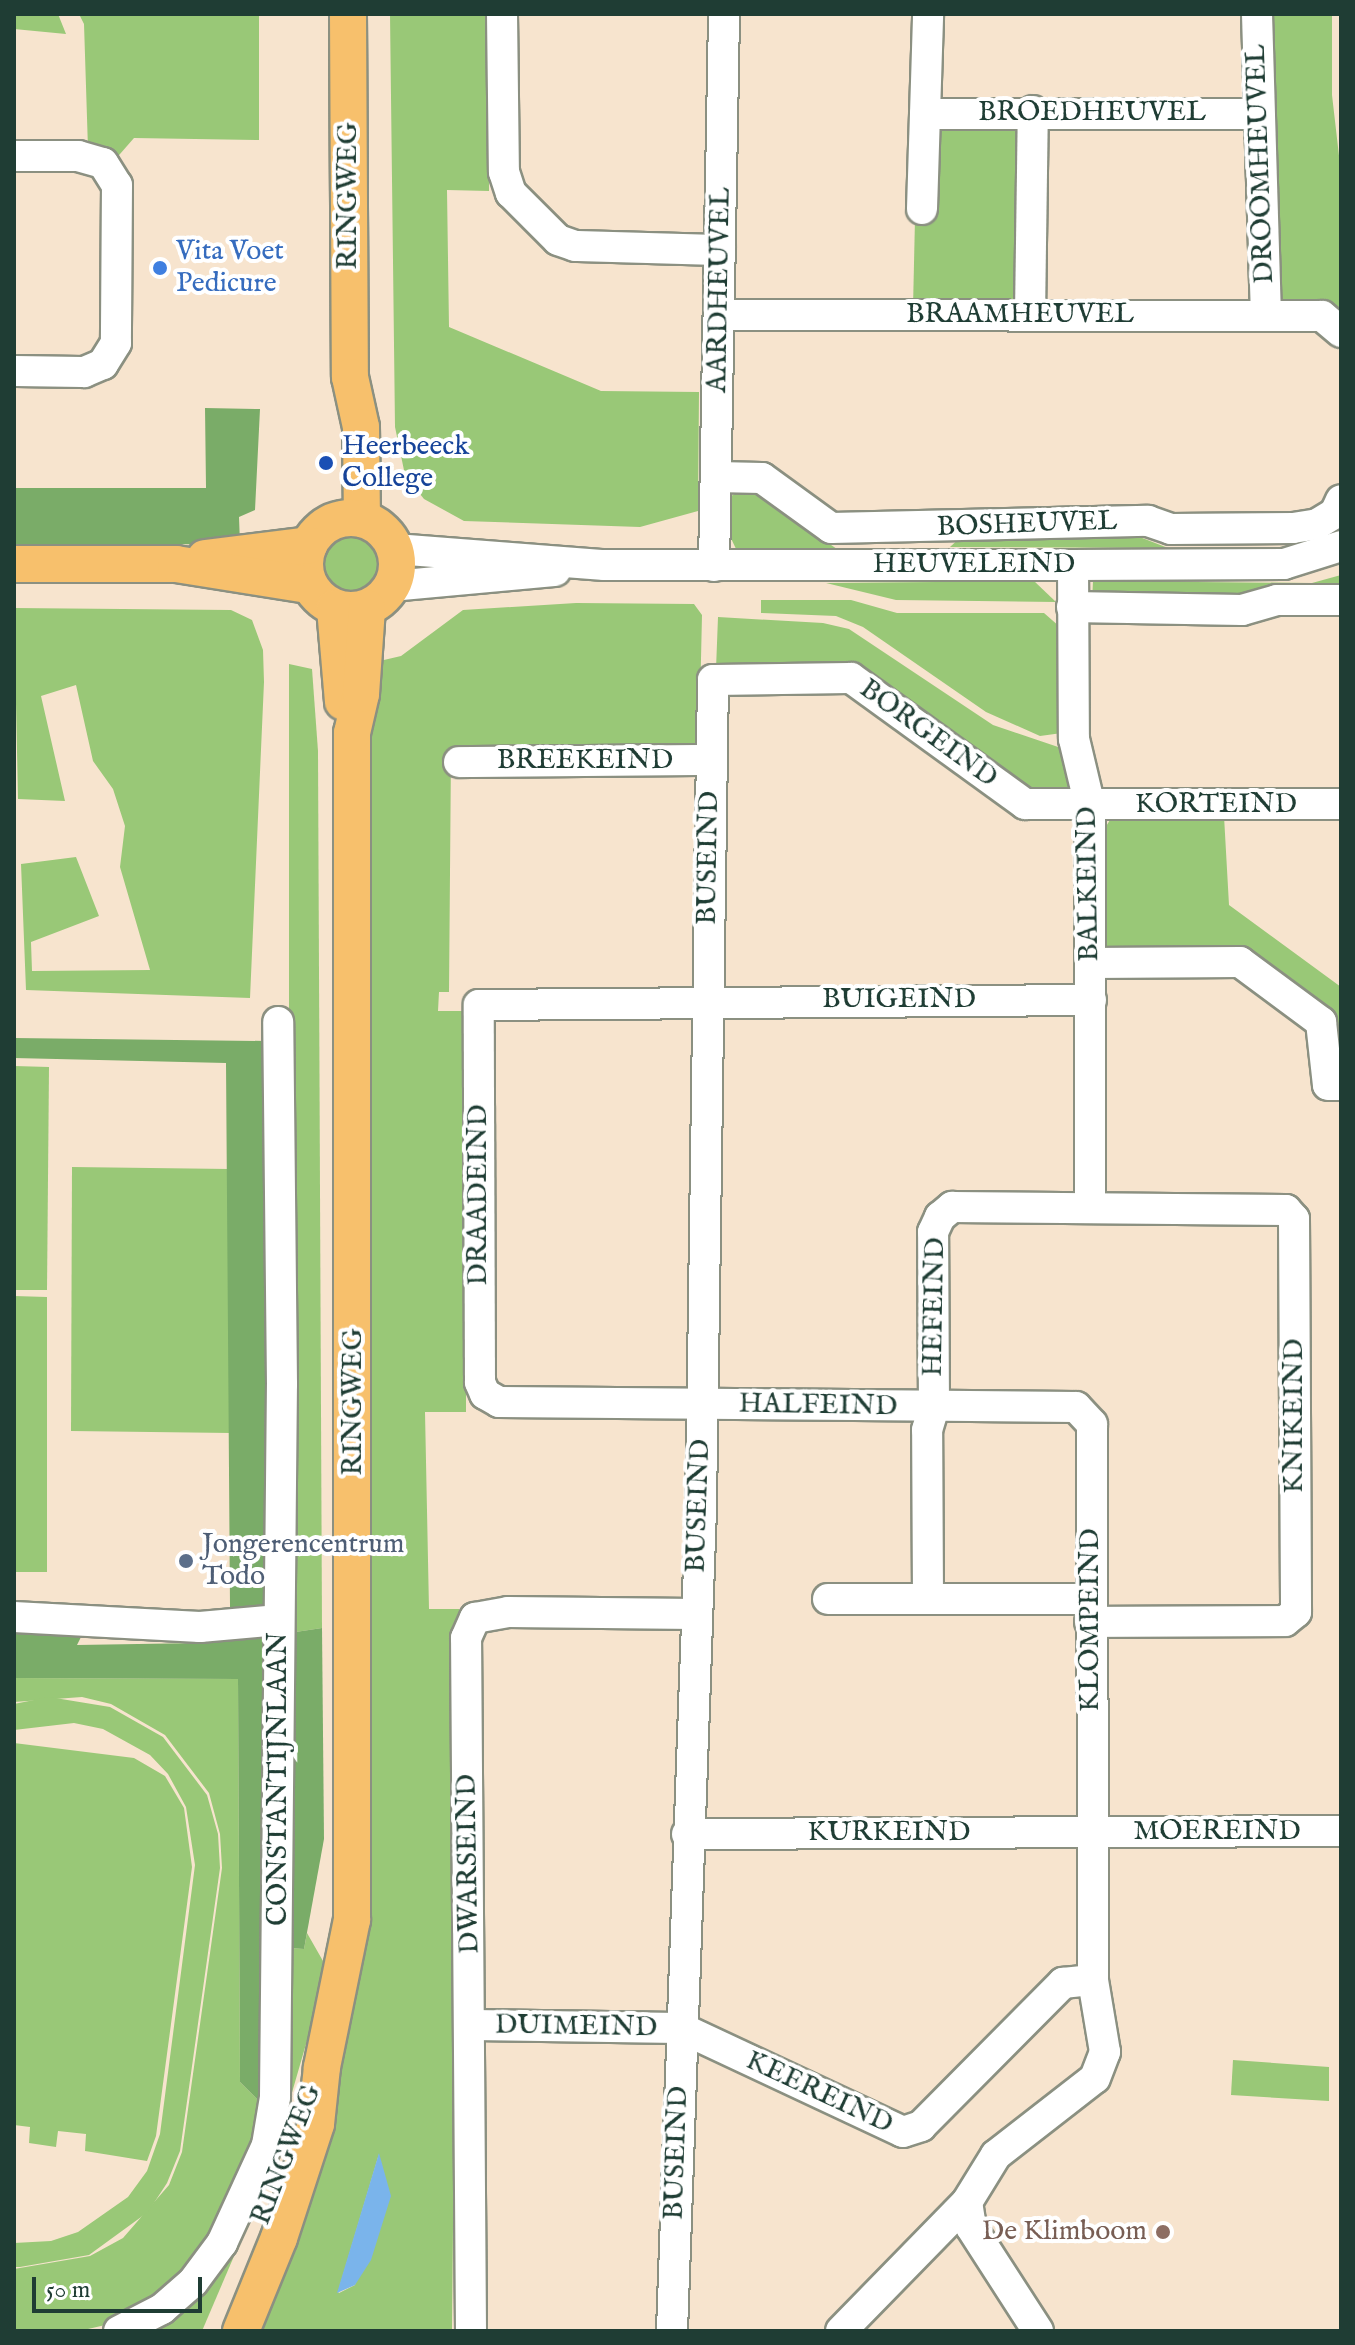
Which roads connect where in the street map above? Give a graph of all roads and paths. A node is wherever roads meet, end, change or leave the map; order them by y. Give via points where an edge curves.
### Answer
1 (348, 14) edge
2 (502, 14) edge
3 (724, 14) edge
4 (928, 14) edge
5 (1257, 14) edge
6 (1033, 111) junction
7 (925, 114) junction
8 (1259, 114) junction
9 (14, 156) edge
10 (922, 209) dead end
11 (720, 250) junction
12 (719, 315) junction
13 (1030, 315) junction
14 (1266, 315) junction
15 (1331, 324) edge
16 (14, 371) edge
17 (717, 477) junction
18 (1341, 500) edge
19 (334, 529) junction
20 (1341, 546) edge
21 (395, 549) junction
22 (14, 564) edge
23 (176, 564) junction
24 (604, 565) junction
25 (1073, 565) junction
26 (714, 566) junction
27 (351, 597) junction
28 (1341, 600) edge
29 (1072, 607) junction
30 (713, 680) joint
31 (711, 760) junction
32 (459, 762) dead end
33 (1341, 804) edge
34 (1090, 806) junction
35 (1091, 963) junction
36 (707, 999) junction
37 (1091, 1000) junction
38 (278, 1022) dead end
39 (1341, 1085) edge
40 (1090, 1205) junction
41 (701, 1405) junction
42 (934, 1407) junction
43 (928, 1597) junction
44 (828, 1599) dead end
45 (1090, 1610) junction
46 (695, 1614) junction
47 (14, 1617) edge
48 (279, 1620) junction
49 (1341, 1831) edge
50 (1092, 1832) junction
51 (687, 1834) junction
52 (1093, 1980) junction
53 (471, 2025) junction
54 (681, 2028) junction
55 (322, 2067) junction
56 (967, 2202) junction
57 (119, 2331) edge
58 (215, 2331) edge
59 (241, 2331) edge
60 (471, 2331) edge
61 (672, 2331) edge
62 (841, 2331) edge
63 (1038, 2331) edge

1 - 19 main road, RINGWEG via 350,377 339,427
2 - 11 street via 504,172 511,193 558,240 575,246
3 - 11 street, AARDHEUVEL
4 - 7 street
5 - 8 street, DROOMHEUVEL
6 - 7 street, BROEDHEUVEL
6 - 8 street, BROEDHEUVEL
6 - 13 street
7 - 10 street
8 - 14 street, DROOMHEUVEL
9 - 16 street via 78,156 103,163 117,185 116,343 103,364 84,372
11 - 12 street, AARDHEUVEL
12 - 13 street, BRAAMHEUVEL
12 - 17 street, AARDHEUVEL
13 - 14 street, BRAAMHEUVEL
14 - 15 street, BRAAMHEUVEL
17 - 18 street, BOSHEUVEL via 762,478 831,528 1148,521 1171,529 1293,528 1317,524 1335,513
17 - 26 street, AARDHEUVEL
19 - 21 main road via 378,526
19 - 23 main road
19 - 27 main road, RINGWEG via 305,561
20 - 25 street, HEUVELEIND via 1284,564
21 - 24 street, HEUVELEIND
21 - 27 main road
22 - 23 main road
23 - 27 main road
24 - 26 street, HEUVELEIND
24 - 27 street, HEUVELEIND
25 - 26 street, HEUVELEIND
25 - 29 street, BALKEIND
27 - 55 main road, RINGWEG via 341,695 352,733 352,1920
28 - 29 street via 1277,600 1242,610
29 - 34 street, BALKEIND via 1074,739
30 - 31 street, BUSEIND
30 - 34 street, BORGEIND via 851,678 1025,804
31 - 32 street, BREEKEIND
31 - 36 street, BUSEIND
33 - 34 street, KORTEIND
34 - 35 street, BALKEIND
35 - 37 street, BALKEIND
35 - 39 street via 1240,962 1321,1022 1328,1085
36 - 37 street, BUIGEIND
36 - 41 street, BUSEIND
36 - 41 street, DRAADEIND via 479,1005 480,1382 485,1394 499,1402
37 - 40 street, BALKEIND
38 - 48 street, CONSTANTIJNLAAN
40 - 42 street, HEFEIND via 952,1207 940,1217 933,1232
40 - 45 street, KNIKEIND via 1252,1205 1286,1210 1294,1219 1296,1612 1285,1621
41 - 42 street, HALFEIND
41 - 46 street, BUSEIND
42 - 43 street, HEFEIND via 927,1430
42 - 45 street, KLOMPEIND via 1076,1407 1092,1424
43 - 44 street
43 - 45 street
45 - 50 street, KLOMPEIND
46 - 51 street, BUSEIND
46 - 53 street, DWARSEIND via 508,1612 475,1618 466,1638
47 - 48 street via 200,1627
48 - 57 street, CONSTANTIJNLAAN via 277,2059 267,2145 228,2231 193,2282 162,2309
49 - 50 street, MOEREIND
50 - 51 street, KURKEIND
50 - 52 street, KLOMPEIND
51 - 54 street, BUSEIND
52 - 54 street, KEEREIND via 1063,1983 921,2126 903,2132
52 - 56 street, KLOMPEIND via 1105,2052 1095,2078 996,2155
53 - 54 street, DUIMEIND
53 - 60 street, DWARSEIND
54 - 61 street, BUSEIND
55 - 58 main road, RINGWEG
55 - 59 main road, RINGWEG via 316,2124 279,2238
56 - 62 street, KLOMPEIND
56 - 63 street via 971,2227

